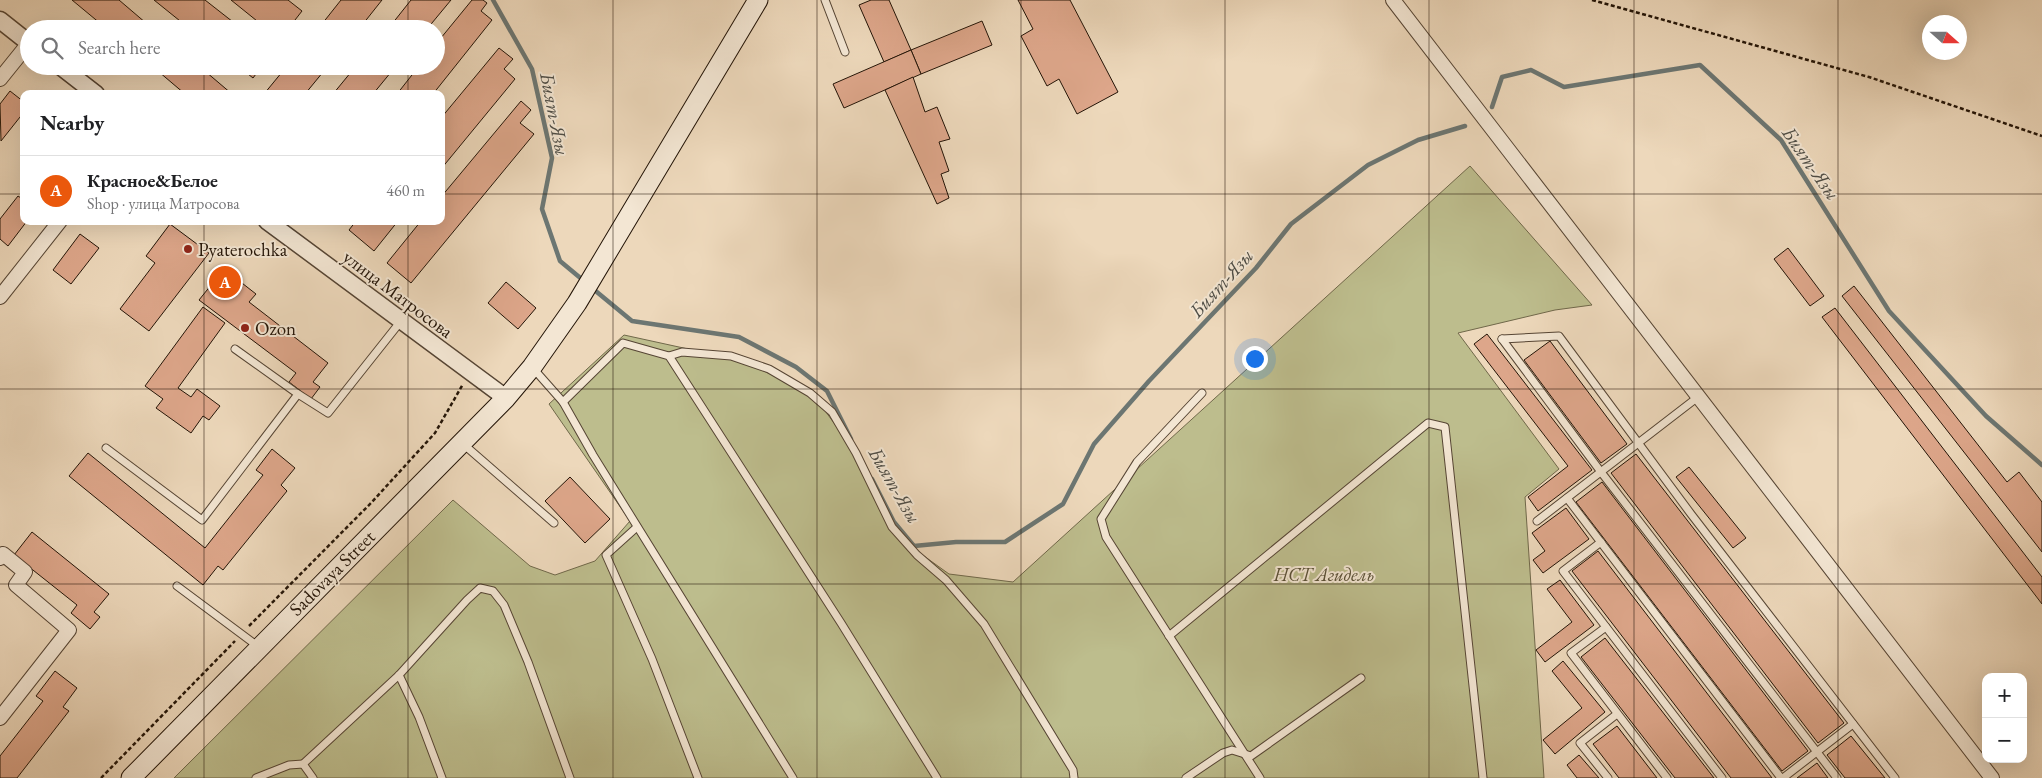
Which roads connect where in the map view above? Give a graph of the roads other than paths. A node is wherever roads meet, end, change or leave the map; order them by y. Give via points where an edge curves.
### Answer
1 (758, 0) edge
2 (825, 0) edge
3 (1393, 0) edge
4 (0, 20) edge
5 (20, 36) edge
6 (845, 52) dead end
7 (20, 54) edge
8 (72, 75) edge
9 (0, 79) edge
10 (91, 90) edge
11 (57, 225) edge
12 (272, 225) edge
13 (0, 297) edge
14 (401, 321) junction
15 (235, 348) dead end
16 (669, 356) junction
17 (532, 367) junction
18 (1202, 393) dead end
19 (298, 394) junction
20 (1698, 397) junction
21 (506, 398) junction
22 (563, 402) junction
23 (461, 443) junction
24 (1638, 444) junction
25 (106, 448) dead end
26 (1601, 472) junction
27 (1567, 498) junction
28 (1537, 521) dead end
29 (554, 523) dead end
30 (637, 527) junction
31 (1601, 542) junction
32 (0, 558) edge
33 (177, 586) dead end
34 (1606, 626) junction
35 (1169, 636) junction
36 (260, 647) junction
37 (399, 675) junction
38 (1361, 678) dead end
39 (1617, 714) junction
40 (0, 718) edge
41 (1853, 724) junction
42 (1817, 752) junction
43 (1243, 753) junction
44 (302, 764) junction
45 (131, 778) edge
46 (256, 778) edge
47 (313, 778) edge
48 (442, 778) edge
49 (570, 778) edge
50 (698, 778) edge
51 (793, 778) edge
52 (937, 778) edge
53 (1074, 778) edge
54 (1186, 778) edge
55 (1260, 778) edge
56 (1483, 778) edge
57 (1608, 778) edge
58 (1667, 778) edge
59 (1722, 778) edge
60 (1782, 778) edge
61 (1837, 778) edge
62 (1895, 778) edge
63 (1992, 778) edge

1 - 17 main road, Sadovaya Street via 578,303
2 - 6 lane
3 - 20 street
4 - 5 street
7 - 9 street
8 - 10 street
11 - 13 street
12 - 14 street, улица Матросова
14 - 19 lane via 328,413
14 - 21 street, улица Матросова
15 - 19 lane
16 - 22 lane via 623,343
16 - 52 lane
16 - 53 lane via 682,352 731,356 769,369 810,393 832,412 856,452 892,527 946,580 984,624 1074,770
17 - 21 main road, Sadovaya Street
17 - 22 lane
18 - 35 lane via 1137,462 1101,519 1106,536
19 - 25 lane via 202,520
20 - 24 lane
20 - 63 street
21 - 23 main road, Sadovaya Street
22 - 30 lane
23 - 29 lane
23 - 36 main road, Sadovaya Street
24 - 26 lane
24 - 26 lane via 1560,336 1502,339
24 - 41 lane
26 - 27 lane
26 - 42 lane
27 - 28 lane
27 - 31 lane
30 - 50 lane via 606,555 652,659
30 - 51 lane
31 - 34 lane via 1563,571
31 - 60 lane
32 - 40 street via 3,554 25,572 16,585 69,630
33 - 36 lane
34 - 39 lane via 1571,653
34 - 59 lane
35 - 43 lane
35 - 56 lane via 1428,423 1445,427
36 - 45 main road, Sadovaya Street
37 - 44 lane
37 - 48 lane
37 - 49 lane via 480,588 493,591 504,605 528,662
38 - 43 lane via 1251,756
39 - 57 lane via 1580,742
39 - 58 lane
41 - 42 lane
41 - 62 lane
42 - 60 lane
42 - 61 lane
43 - 54 lane via 1232,750 1223,753
43 - 55 lane
44 - 46 lane via 289,765
44 - 47 lane

